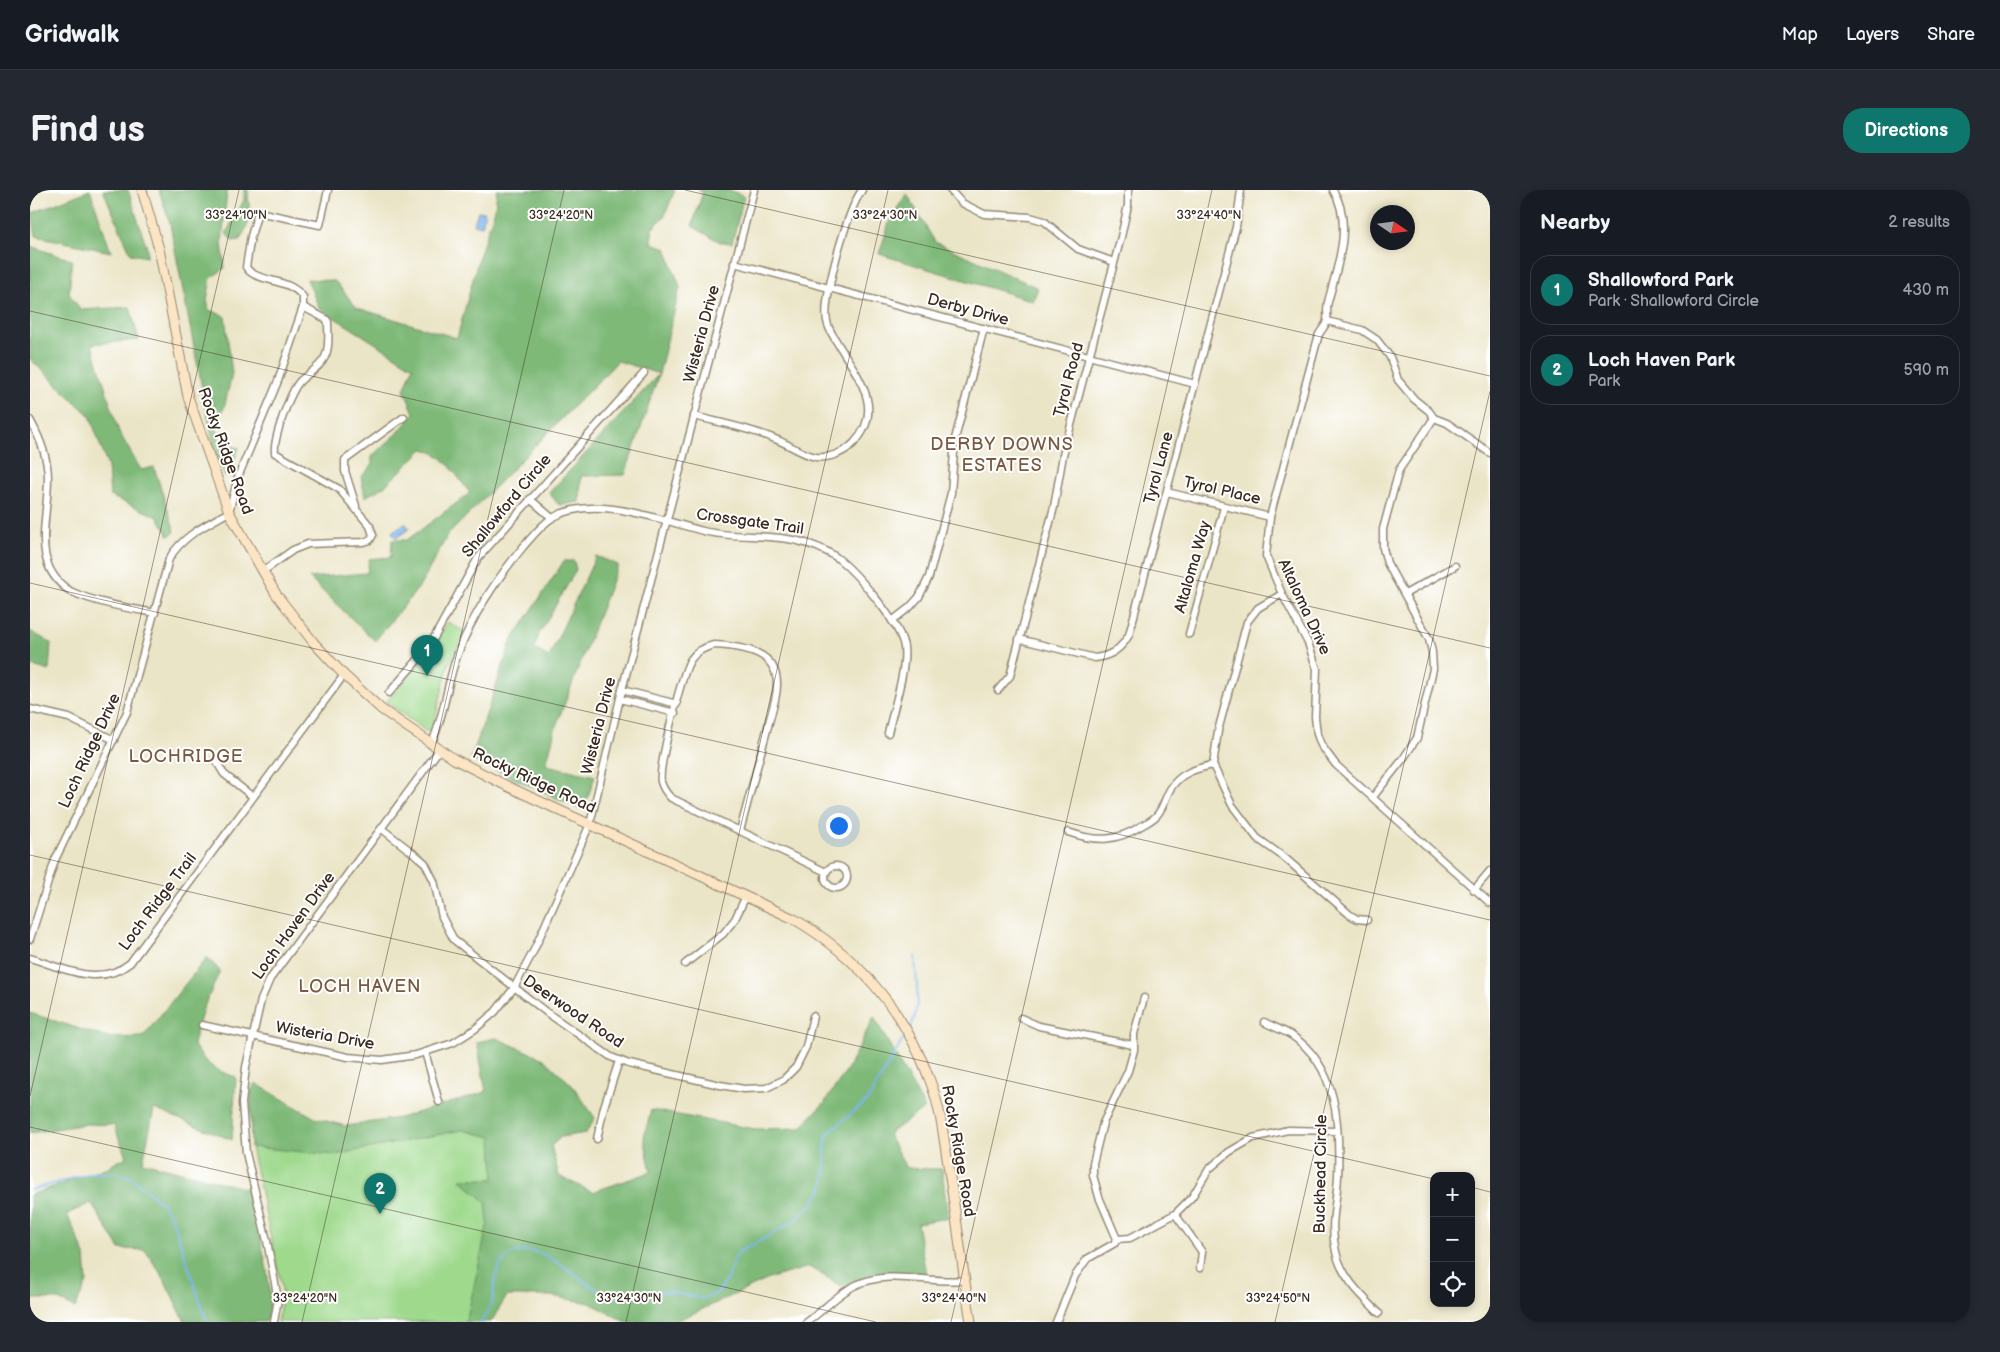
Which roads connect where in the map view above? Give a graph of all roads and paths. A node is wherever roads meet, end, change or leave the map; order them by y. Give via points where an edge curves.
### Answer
1 (142, 190) edge
2 (328, 190) edge
3 (754, 190) edge
4 (862, 190) edge
5 (950, 190) edge
6 (1128, 190) edge
7 (1241, 190) edge
8 (1333, 190) edge
9 (734, 262) junction
10 (1114, 262) junction
11 (830, 288) junction
12 (303, 307) junction
13 (1327, 321) junction
14 (984, 328) junction
15 (1089, 357) junction
16 (644, 372) dead end
17 (1195, 384) junction
18 (404, 416) dead end
19 (694, 416) junction
20 (1434, 418) junction
21 (30, 420) edge
22 (1490, 453) edge
23 (1167, 492) junction
24 (530, 499) junction
25 (1224, 507) junction
26 (357, 510) junction
27 (229, 512) junction
28 (1270, 517) junction
29 (552, 518) junction
30 (667, 522) junction
31 (37, 548) dead end
32 (1456, 566) dead end
33 (41, 568) dead end
34 (262, 572) junction
35 (1282, 594) junction
36 (1405, 594) junction
37 (155, 613) junction
38 (892, 621) junction
39 (1189, 634) dead end
40 (1019, 639) junction
41 (344, 675) junction
42 (622, 690) junction
43 (998, 690) dead end
44 (389, 693) dead end
45 (620, 698) junction
46 (677, 704) junction
47 (30, 709) edge
48 (675, 712) junction
49 (888, 732) dead end
50 (114, 740) junction
51 (431, 745) junction
52 (439, 750) junction
53 (216, 761) dead end
54 (1213, 765) junction
55 (253, 797) junction
56 (1373, 797) junction
57 (590, 824) junction
58 (382, 829) junction
59 (740, 831) junction
60 (1068, 832) dead end
61 (826, 872) dead end
62 (1490, 872) edge
63 (1474, 890) junction
64 (746, 896) junction
65 (1490, 903) edge
66 (1367, 920) dead end
67 (30, 939) edge
68 (30, 958) edge
69 (685, 964) dead end
70 (514, 988) junction
71 (1144, 998) dead end
72 (813, 1016) dead end
73 (1020, 1018) dead end
74 (1264, 1022) dead end
75 (202, 1025) dead end
76 (253, 1036) junction
77 (1133, 1045) junction
78 (425, 1052) junction
79 (620, 1060) junction
80 (439, 1102) dead end
81 (1337, 1131) junction
82 (597, 1139) dead end
83 (1175, 1214) junction
84 (1117, 1239) junction
85 (1200, 1268) dead end
86 (964, 1280) junction
87 (1379, 1313) dead end
88 (274, 1322) edge
89 (806, 1322) edge
90 (971, 1322) edge
91 (1056, 1322) edge

1 - 27 main road, Rocky Ridge Road via 159,249 188,397
2 - 12 street via 320,225 258,212 251,236 246,262 248,270 294,287 303,297
3 - 9 street, Wisteria Drive
4 - 11 street via 850,214
5 - 10 street via 962,203 984,214 1044,221 1078,249
6 - 10 street, Tyrol Road via 1126,218
7 - 17 street, Tyrol Lane via 1236,227
8 - 13 street, Altaloma Drive via 1343,230 1340,257 1326,307
9 - 11 street, Derby Drive
9 - 19 street, Wisteria Drive
10 - 15 street, Tyrol Road
11 - 14 street, Derby Drive
11 - 19 street via 826,312 829,329 861,380 867,396 867,420 850,446 833,455 816,457 764,435
12 - 26 street via 328,322 326,355 322,363 299,382 290,397 275,453 339,489
12 - 27 street via 278,381 238,477
13 - 20 street via 1362,330 1377,340 1390,357 1398,380
13 - 28 street, Altaloma Drive via 1319,334
14 - 15 street, Derby Drive
14 - 38 street via 955,439 951,493 929,577 919,597
15 - 17 street, Derby Drive
15 - 40 street, Tyrol Road
16 - 24 street, Shallowford Circle
17 - 23 street, Tyrol Lane
18 - 26 street via 345,460 345,471
19 - 30 street, Wisteria Drive
20 - 22 street via 1447,423
20 - 36 street via 1399,470 1383,529 1387,563
21 - 31 street via 44,450 48,477
23 - 25 street, Tyrol Place
23 - 40 street, Tyrol Lane via 1132,628 1122,646 1107,656 1095,658
24 - 29 street
24 - 44 street, Shallowford Circle via 478,558 429,647
25 - 28 street, Tyrol Place
25 - 39 street, Altaloma Way
26 - 34 street via 370,526 373,535 370,540 308,544 293,550
27 - 34 main road, Rocky Ridge Road
27 - 37 street, Loch Ridge Drive via 193,532 175,548
28 - 35 street, Altaloma Drive via 1266,556
29 - 30 street, Crossgate Trail via 577,509 604,506
29 - 51 street via 532,537 488,594 458,654
30 - 38 street, Crossgate Trail via 724,535 791,539 817,547 849,568
30 - 42 street, Wisteria Drive
32 - 36 street
33 - 37 street via 54,582 77,595
34 - 41 main road, Rocky Ridge Road via 290,614
35 - 54 street via 1258,608 1247,622 1218,731
35 - 56 street, Altaloma Drive via 1308,643 1317,669 1315,717 1321,746 1336,765
36 - 56 street via 1429,639 1433,669 1417,738
37 - 50 street, Loch Ridge Drive via 132,697
38 - 49 street, Crossgate Trail via 904,649
40 - 43 street, Tyrol Road via 1010,676
41 - 51 main road, Rocky Ridge Road via 381,710
41 - 55 street, Loch Ridge Trail
42 - 45 street, Wisteria Drive
42 - 46 street
45 - 48 street
45 - 57 street, Wisteria Drive
46 - 48 street
46 - 59 street via 688,663 707,646 722,645 758,653 772,663 778,689
47 - 50 street via 69,718
48 - 59 street via 661,765 663,788 677,802
50 - 67 street, Loch Ridge Drive via 55,860
51 - 52 main road, Rocky Ridge Road
52 - 57 main road, Rocky Ridge Road
52 - 58 street, Loch Haven Drive
53 - 55 street via 224,774
54 - 60 street via 1181,776 1156,816 1130,832 1111,839 1085,838
54 - 66 street via 1232,805 1257,838 1349,914
55 - 68 street, Loch Ridge Trail via 124,968 95,976
56 - 63 street, Altaloma Drive
57 - 64 main road, Rocky Ridge Road
57 - 70 street, Wisteria Drive
58 - 70 street, Deerwood Road via 425,863 434,881 442,918 454,940
58 - 76 street, Loch Haven Drive via 270,978
59 - 61 street
62 - 63 street
63 - 65 street, Altaloma Drive
64 - 69 street via 723,934
64 - 86 main road, Rocky Ridge Road via 827,940 851,960 899,1017 930,1079 940,1113
70 - 78 street, Wisteria Drive via 495,1012 475,1029 452,1043
70 - 79 street, Deerwood Road via 589,1044
71 - 77 street
72 - 79 street, Deerwood Road via 806,1047 796,1067 783,1080 766,1088 744,1090
73 - 77 street via 1039,1026
74 - 81 street, Buckhead Circle via 1305,1046 1319,1063 1336,1102
75 - 76 street, Wisteria Drive
76 - 78 street, Wisteria Drive via 348,1057 382,1060
76 - 88 street, Loch Haven Drive via 243,1088 243,1115 246,1153 278,1300
77 - 84 street via 1128,1071 1103,1124 1093,1163 1099,1196
78 - 80 street
79 - 82 street
81 - 83 street via 1288,1130 1253,1138 1209,1169 1192,1197
81 - 87 street, Buckhead Circle via 1338,1177 1332,1222 1336,1253 1353,1288
83 - 84 street via 1130,1238
83 - 85 street via 1202,1252
84 - 91 street via 1087,1259 1074,1276
86 - 89 street via 892,1278 863,1282 844,1292
86 - 90 main road, Rocky Ridge Road

